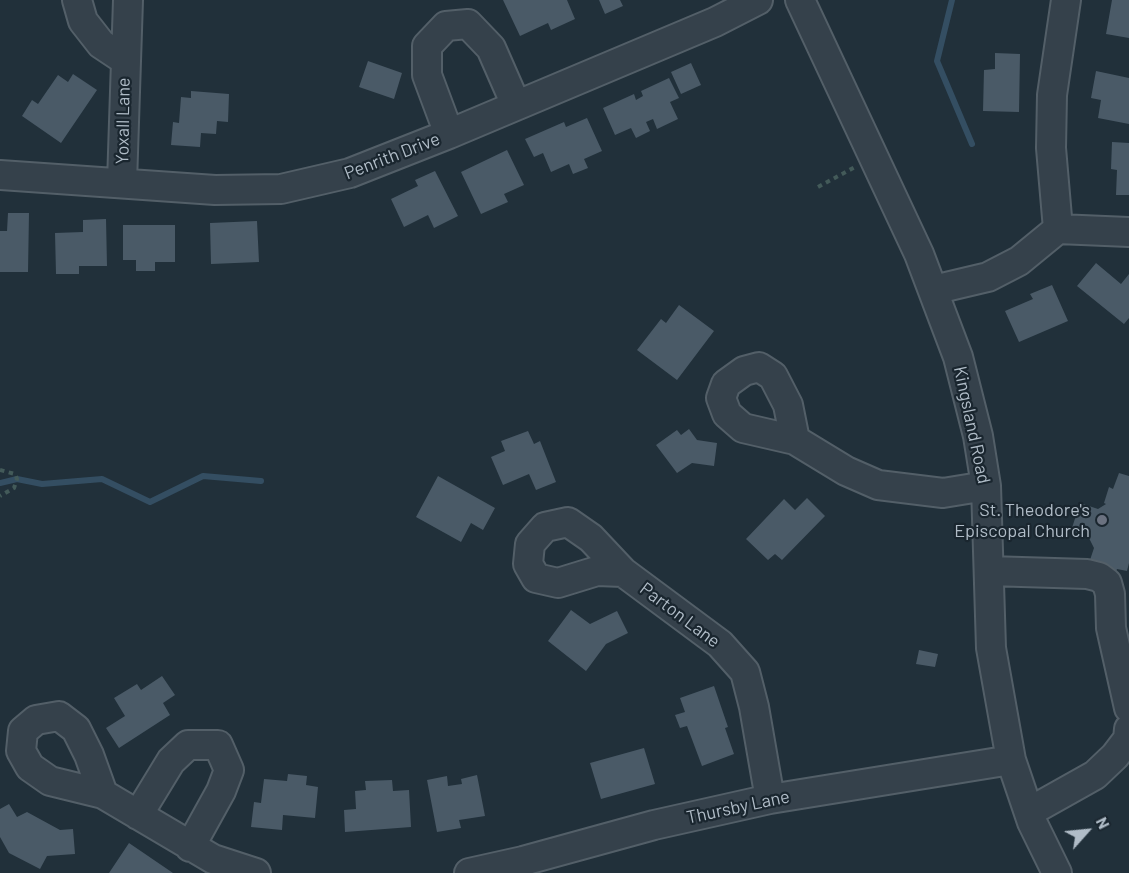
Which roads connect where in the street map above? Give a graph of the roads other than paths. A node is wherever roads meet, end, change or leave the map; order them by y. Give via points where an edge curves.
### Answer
1 (77, 0) edge
2 (128, 0) edge
3 (758, 0) edge
4 (800, 0) edge
5 (1066, 0) edge
6 (125, 60) junction
7 (516, 105) junction
8 (449, 134) junction
9 (0, 176) edge
10 (122, 183) junction
11 (1058, 228) junction
12 (1129, 232) edge
13 (933, 290) junction
14 (795, 440) dead end
15 (986, 486) junction
16 (989, 571) junction
17 (623, 572) dead end
18 (1129, 708) edge
19 (1129, 736) edge
20 (1011, 760) junction
21 (103, 794) dead end
22 (770, 800) junction
23 (1029, 812) junction
24 (138, 815) junction
25 (190, 847) junction
26 (256, 873) edge
27 (469, 873) edge
28 (1057, 873) edge

1 - 6 street, Yoxall Lane via 83,21 101,44
2 - 6 street, Yoxall Lane
3 - 7 street, Penrith Drive via 715,22
4 - 13 street, Kingsland Road
5 - 11 street via 1052,95 1051,148
6 - 10 street, Yoxall Lane
7 - 8 street, Penrith Drive
7 - 8 street via 491,48 468,24 446,26 427,46 427,75
8 - 10 street, Penrith Drive via 350,173 281,189 215,190
9 - 10 street, Penrith Drive
11 - 12 street
11 - 13 street via 1019,261 998,272
13 - 15 street, Kingsland Road via 958,357
14 - 15 street via 878,485 943,493
15 - 16 street, Kingsland Road
16 - 18 street via 1088,574 1107,583 1111,628
16 - 20 street, Kingsland Road via 991,648
17 - 22 street, Parton Lane via 720,644 745,672
19 - 23 street via 1095,775
20 - 22 street, Thursby Lane
20 - 23 street, Kingsland Road
21 - 24 street
22 - 27 street, Thursby Lane via 654,825
23 - 28 street, Kingsland Road
24 - 25 street
24 - 25 street via 171,761 188,745 218,745 229,770
25 - 26 street

